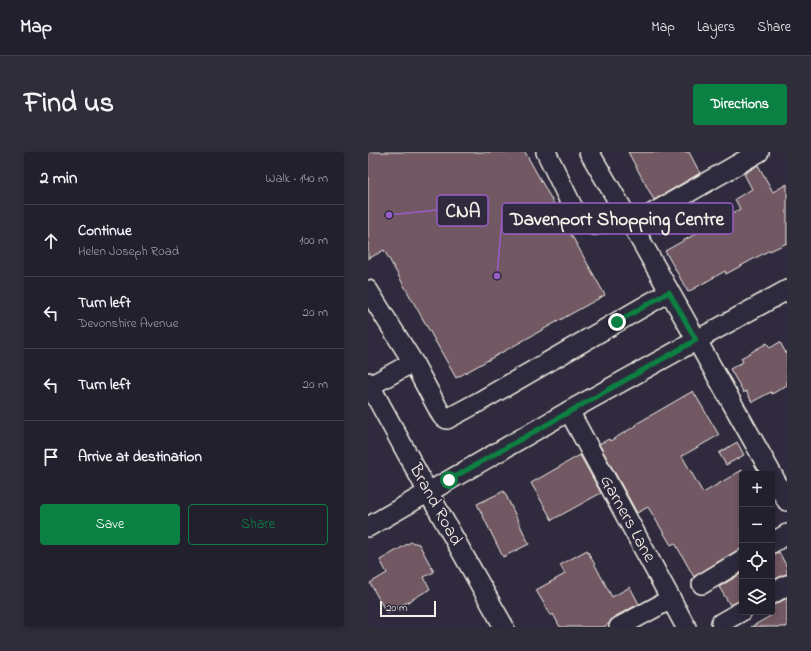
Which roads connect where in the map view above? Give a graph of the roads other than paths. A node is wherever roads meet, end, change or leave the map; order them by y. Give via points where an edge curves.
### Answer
1 (546, 152) edge
2 (589, 152) edge
3 (758, 152) edge
4 (630, 222) junction
5 (368, 290) edge
6 (787, 290) edge
7 (669, 292) junction
8 (696, 340) junction
9 (413, 362) junction
10 (369, 384) edge
11 (569, 411) junction
12 (428, 492) junction
13 (787, 501) edge
14 (368, 527) edge
15 (787, 534) edge
16 (775, 541) edge
17 (739, 562) edge
18 (702, 584) dead end
19 (787, 585) edge
20 (775, 592) edge
21 (671, 599) junction
22 (739, 613) edge
23 (721, 623) dead end
24 (496, 624) edge
25 (620, 627) edge
26 (685, 627) edge

1 - 4 street via 581,220 594,225
2 - 4 street
3 - 4 street
4 - 7 street
5 - 9 street
6 - 8 street
7 - 8 street
7 - 9 street via 447,419 442,416
8 - 11 street
8 - 13 street
9 - 10 street
10 - 12 street, Brand Road
11 - 12 street
11 - 21 street, Garners Lane
12 - 14 street
12 - 24 street, Brand Road
15 - 16 street
17 - 18 street
19 - 20 street
21 - 25 street
21 - 26 street, Garners Lane
22 - 23 street

